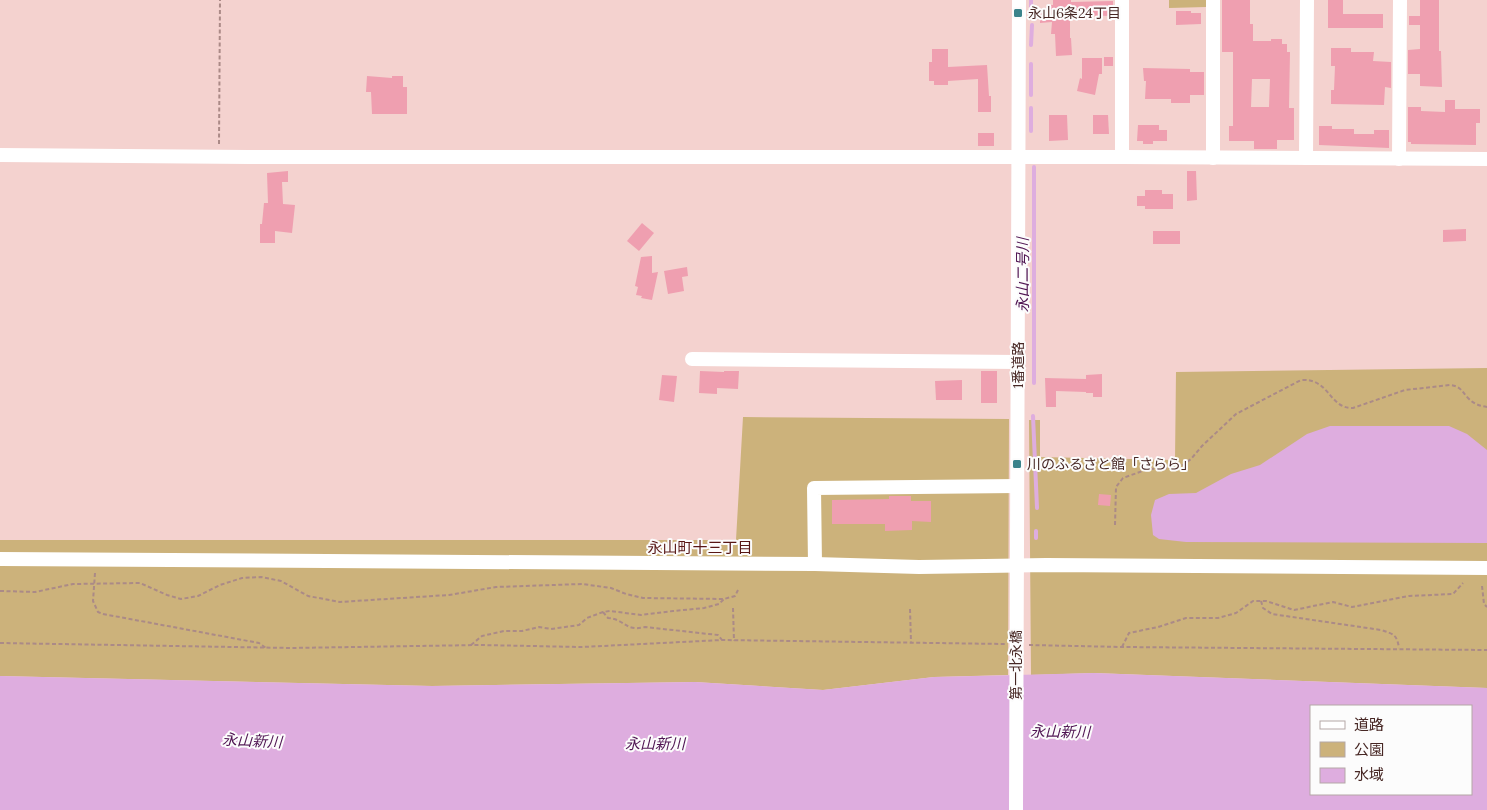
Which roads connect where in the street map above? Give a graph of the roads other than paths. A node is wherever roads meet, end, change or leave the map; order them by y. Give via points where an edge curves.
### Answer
1 (1019, 0) edge
2 (1122, 0) edge
3 (1213, 0) edge
4 (1307, 0) edge
5 (1400, 0) edge
6 (0, 155) edge
7 (1122, 157) junction
8 (1019, 158) junction
9 (1213, 158) junction
10 (1306, 158) junction
11 (1399, 159) junction
12 (1487, 159) edge
13 (692, 359) dead end
14 (1018, 362) junction
15 (1017, 486) junction
16 (0, 559) edge
17 (815, 564) junction
18 (1017, 566) junction
19 (1487, 568) edge
20 (1017, 610) joint
21 (1016, 810) edge

1 - 8 street, 1番道路
2 - 7 street
3 - 9 street
4 - 10 street
5 - 11 street
6 - 8 street
7 - 8 street
7 - 9 street
8 - 14 street, 1番道路
9 - 10 street
10 - 11 street
11 - 12 street
13 - 14 street
14 - 15 street, 1番道路
15 - 17 street via 814,488
15 - 18 street, 1番道路
16 - 17 street
17 - 18 street
18 - 19 street
18 - 20 street, 1番道路
20 - 21 street, 第一北永橋

